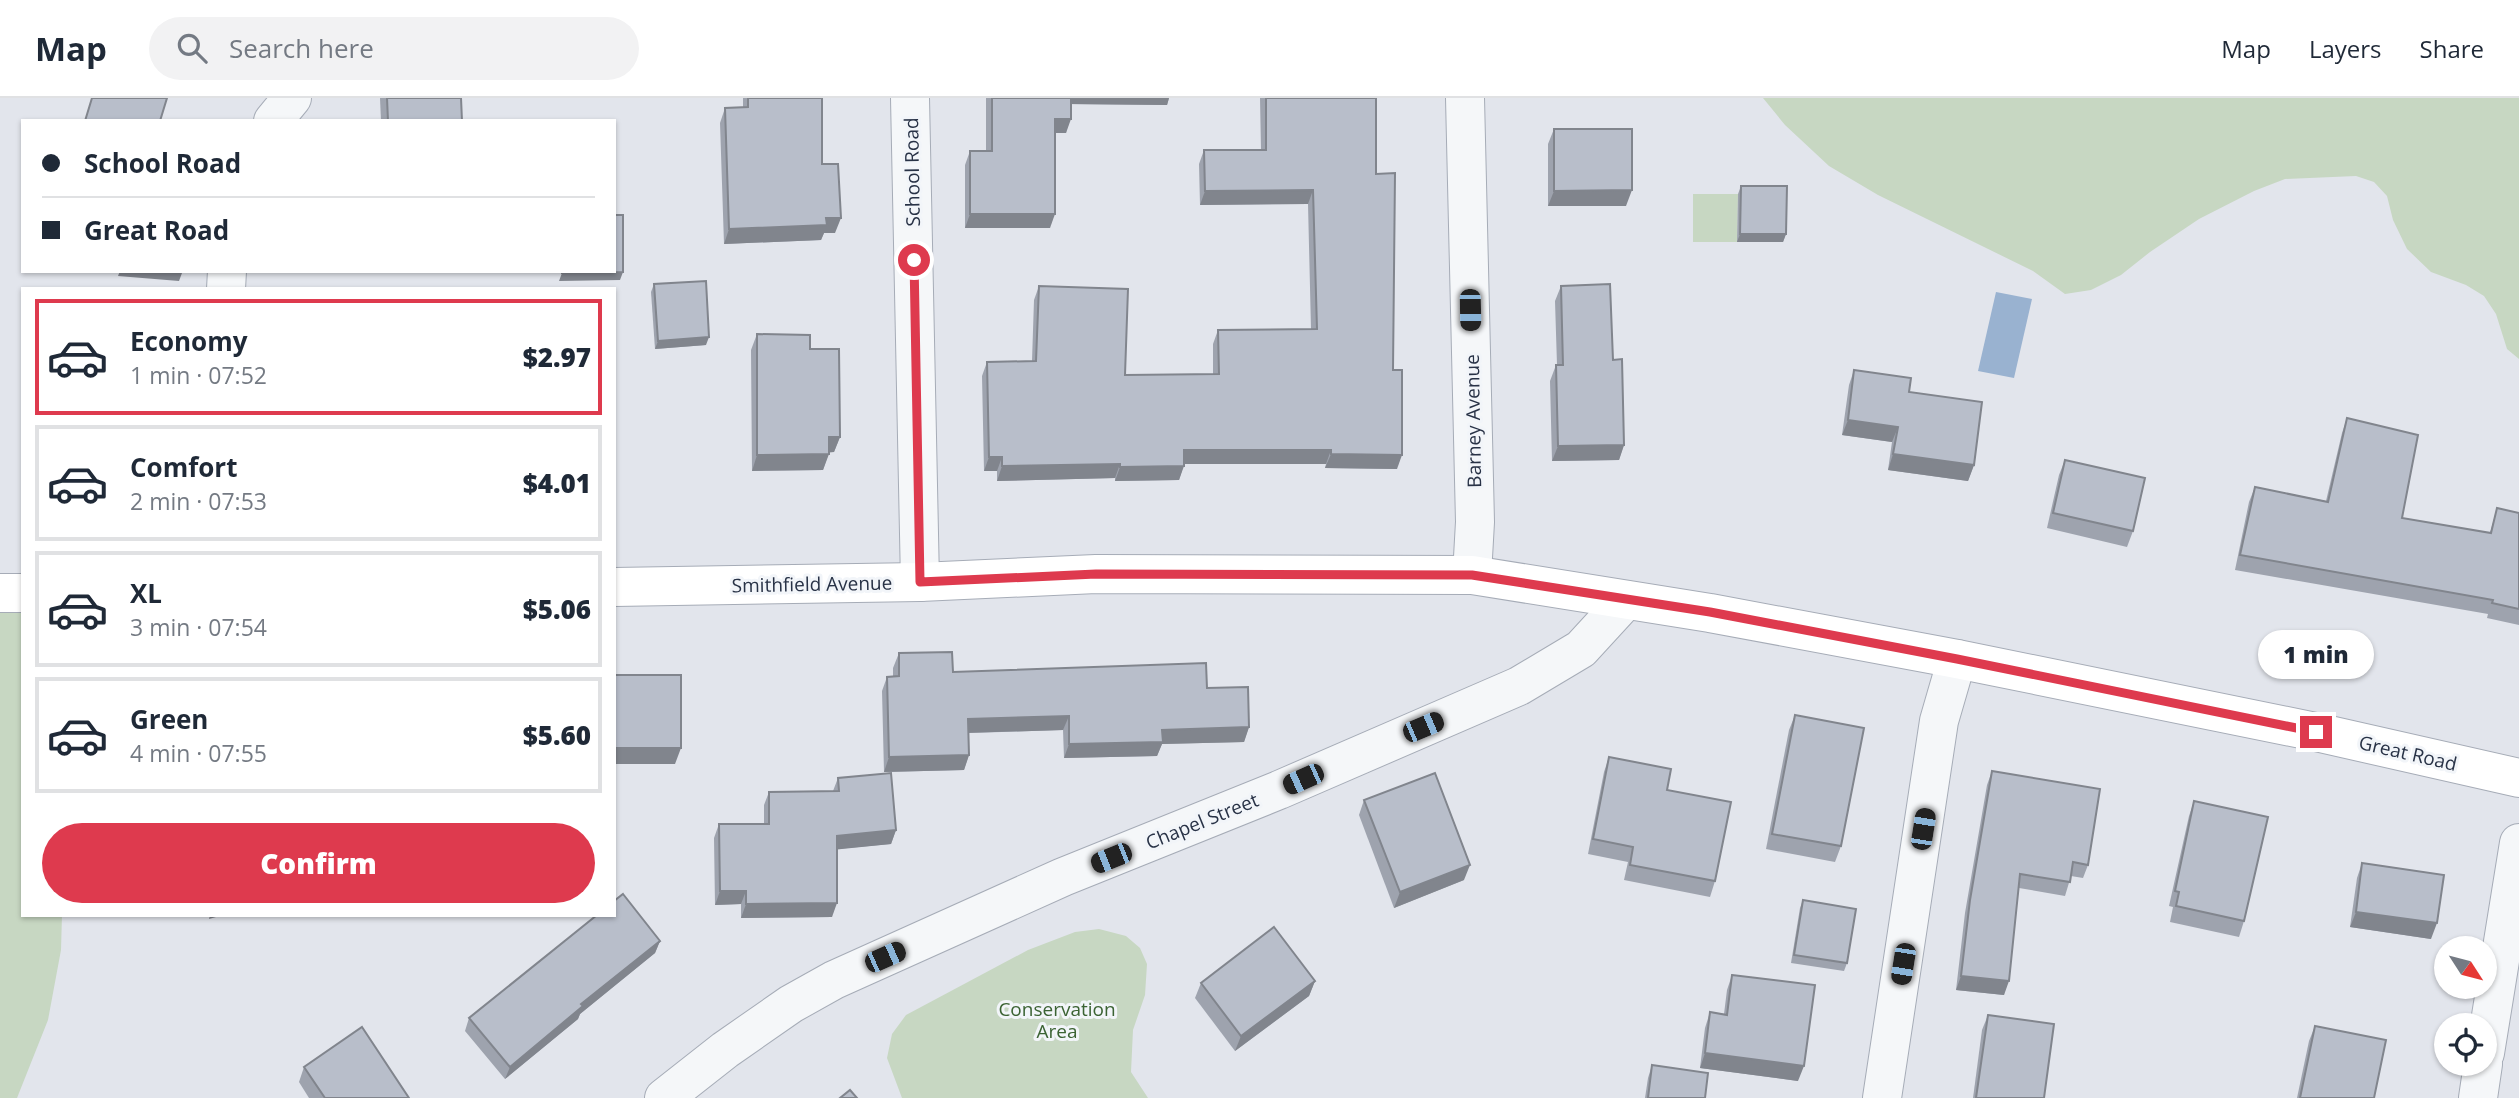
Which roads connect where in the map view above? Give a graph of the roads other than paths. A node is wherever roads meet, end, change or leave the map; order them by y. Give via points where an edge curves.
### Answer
1 (292, 98) edge
2 (910, 98) edge
3 (1465, 98) edge
4 (275, 119) edge
5 (1472, 575) junction
6 (920, 582) junction
7 (616, 587) edge
8 (0, 593) edge
9 (21, 593) edge
10 (1626, 600) junction
11 (1957, 659) junction
12 (2519, 778) edge
13 (2519, 843) edge
14 (2491, 1013) edge
15 (2481, 1076) edge
16 (664, 1098) edge
17 (1882, 1098) edge
18 (2478, 1098) edge

1 - 4 street
2 - 6 street, School Road
3 - 5 street, Barney Avenue via 1475,522
5 - 6 main road, Smithfield Avenue via 1096,574
5 - 10 main road, Great Road
6 - 7 main road, Smithfield Avenue
8 - 9 main road
10 - 11 main road, Great Road
10 - 16 street, Chapel Street via 1581,649 1519,686 1063,877 834,980 725,1050
11 - 12 main road, Great Road
11 - 17 street via 1939,721
13 - 14 street
15 - 18 street

